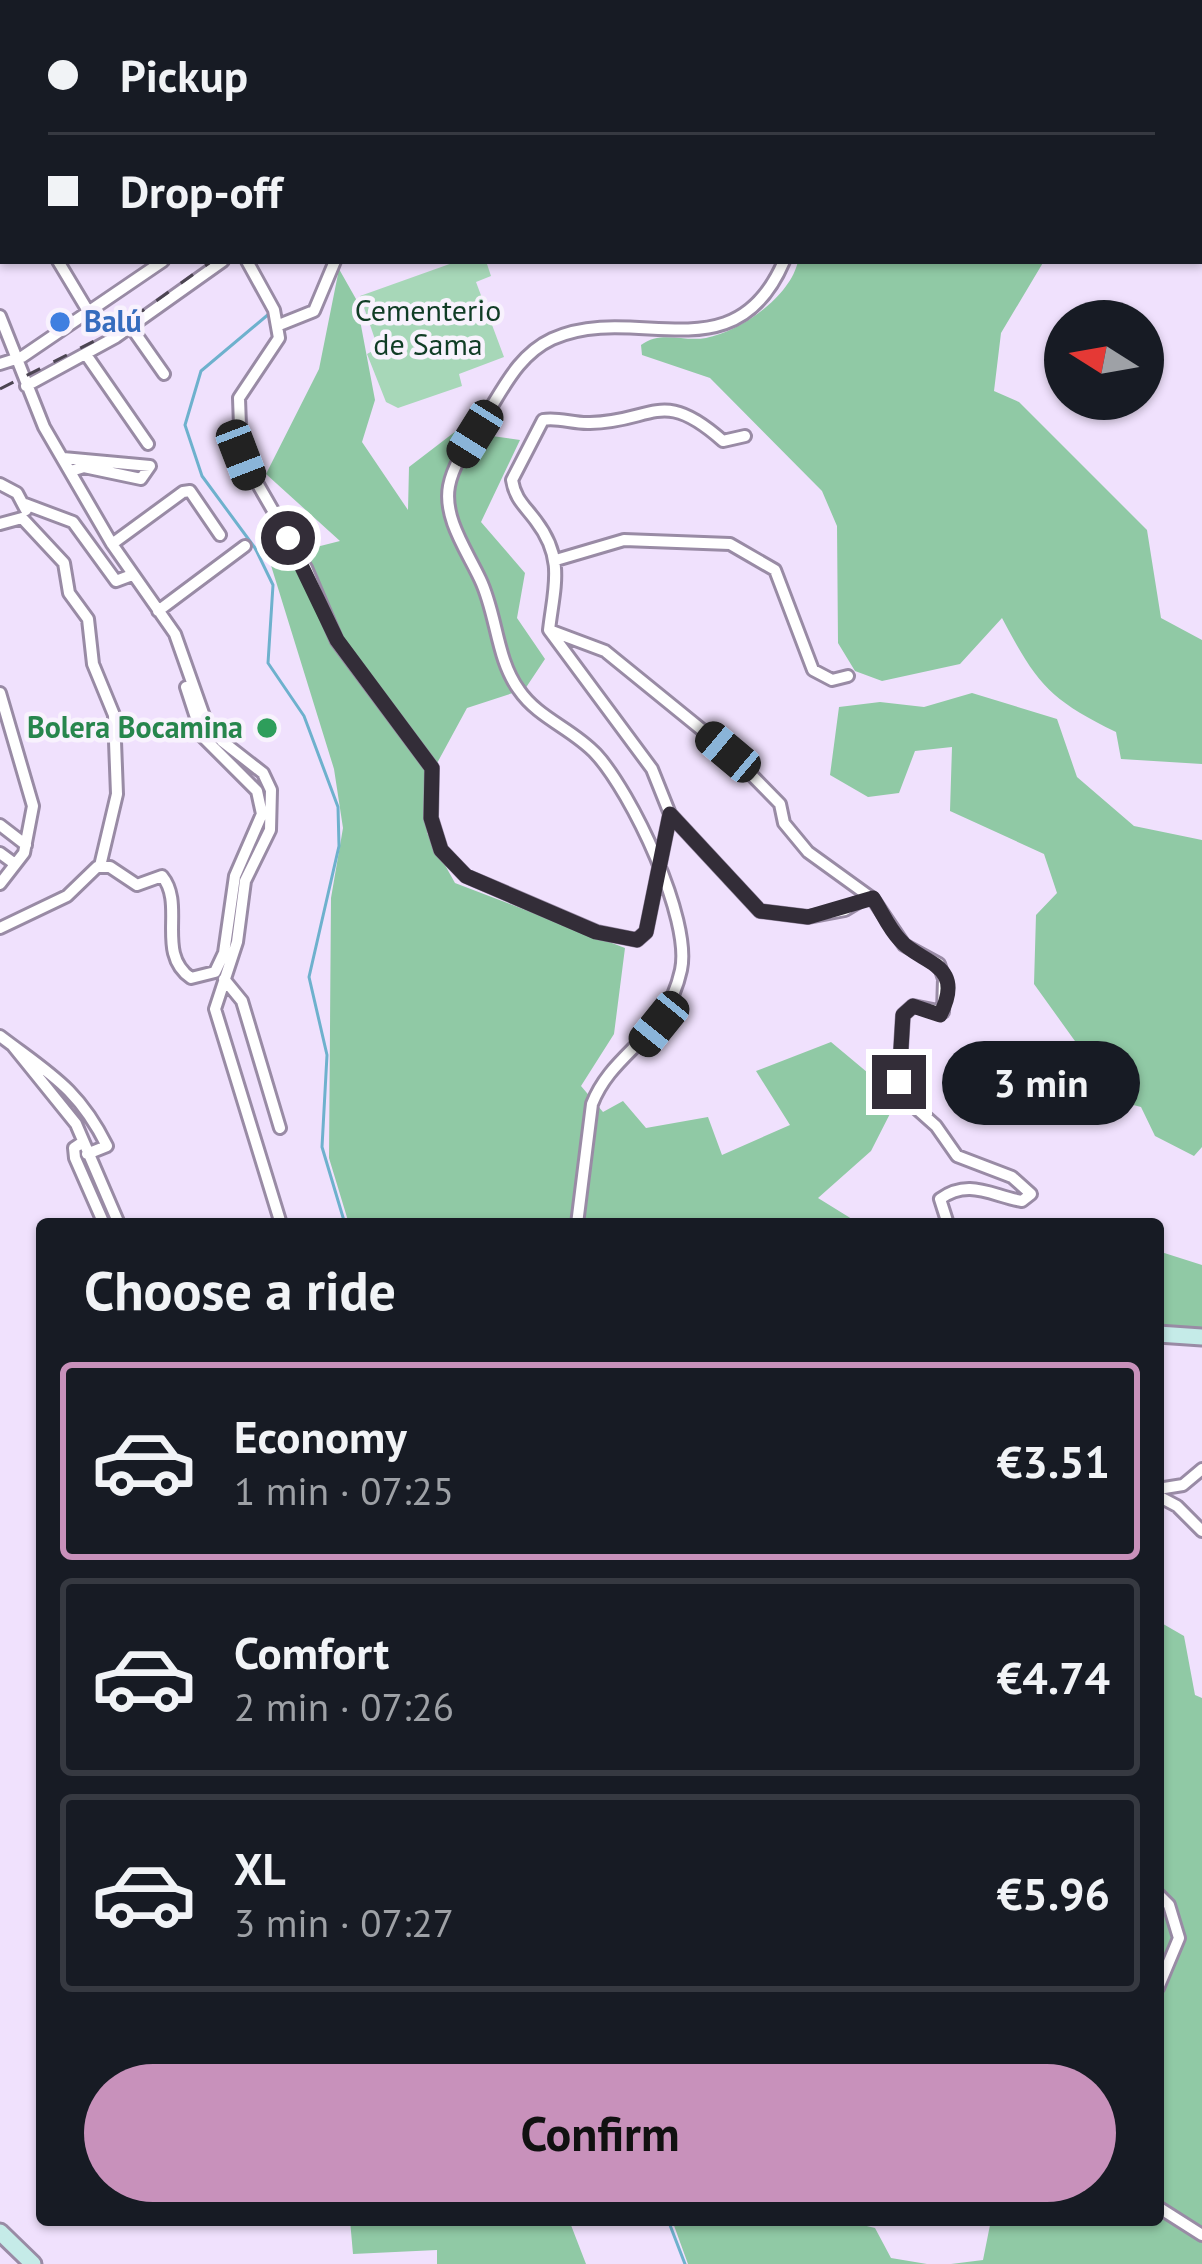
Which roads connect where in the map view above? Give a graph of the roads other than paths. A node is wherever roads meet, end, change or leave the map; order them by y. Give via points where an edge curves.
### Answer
1 (60, 264) edge
2 (219, 264) edge
3 (248, 264) edge
4 (334, 264) edge
5 (782, 264) edge
6 (143, 266) edge
7 (88, 311) junction
8 (1, 320) edge
9 (279, 325) junction
10 (131, 327) junction
11 (87, 356) junction
12 (16, 359) junction
13 (0, 364) edge
14 (164, 374) dead end
15 (25, 383) junction
16 (745, 436) dead end
17 (148, 444) dead end
18 (63, 458) junction
19 (71, 471) junction
20 (0, 484) edge
21 (26, 504) junction
22 (22, 518) junction
23 (0, 523) edge
24 (220, 535) dead end
25 (112, 544) junction
26 (245, 546) dead end
27 (556, 560) junction
28 (132, 575) junction
29 (158, 611) junction
30 (549, 630) junction
31 (189, 673) junction
32 (848, 676) dead end
33 (0, 693) edge
34 (670, 814) junction
35 (0, 825) edge
36 (26, 845) junction
37 (0, 854) edge
38 (15, 864) junction
39 (100, 866) junction
40 (660, 869) junction
41 (0, 884) edge
42 (865, 898) junction
43 (0, 928) edge
44 (224, 979) junction
45 (0, 1036) edge
46 (13, 1046) junction
47 (280, 1128) dead end
48 (85, 1148) junction
49 (101, 1218) edge
50 (115, 1218) edge
51 (279, 1218) edge
52 (578, 1218) edge
53 (946, 1218) edge
54 (1164, 1334) edge
55 (1202, 1337) edge
56 (1202, 1468) edge
57 (1164, 1491) edge
58 (1164, 1497) edge
59 (1202, 1531) edge
60 (1164, 1900) edge
61 (1164, 1974) edge
62 (1164, 2210) edge
63 (0, 2232) edge
64 (1202, 2235) edge
65 (33, 2264) edge

1 - 7 street
2 - 10 street
3 - 9 street
4 - 9 street via 314,311
5 - 40 street via 769,290 726,324 694,332 598,328 538,348 514,370 448,489 450,517 487,592 517,688 599,757
6 - 7 street
7 - 12 street
8 - 12 street
9 - 40 street via 272,352 238,398 241,455 337,640 432,768 431,818 441,850 466,876 626,939 646,932
10 - 11 street
10 - 14 street
11 - 15 street
11 - 17 street
12 - 13 street
12 - 15 street
15 - 18 street
16 - 27 street via 723,441 697,418 649,409 599,423 543,421 513,486
18 - 19 street
18 - 19 street via 150,466 142,479
19 - 25 street
20 - 21 street
21 - 22 street
21 - 28 street via 73,522 116,581
22 - 23 street
22 - 39 street via 64,563 114,715 117,794
24 - 25 street via 190,491
25 - 28 street
26 - 29 street
27 - 30 street
27 - 32 street via 624,540 730,544 775,570 813,670 832,680
28 - 29 street
29 - 31 street
30 - 34 street via 652,769
30 - 42 street via 604,650 704,731 780,804 800,844
31 - 39 street via 193,718 209,746 257,791 262,814 235,876 215,972 191,979 177,964 171,892 162,875 137,885
31 - 44 street via 205,719 263,773 274,808 245,881
33 - 36 street via 33,806
34 - 40 street
34 - 42 street via 760,911 808,917
35 - 36 street
36 - 38 street
37 - 38 street
38 - 41 street
39 - 43 street via 68,896
40 - 52 street via 682,933 682,967 659,1024 598,1086
42 - 53 street via 873,898 904,945 939,964 944,979 940,1015 913,1006 903,1015 904,1094 957,1156 1012,1177 1031,1194 1022,1201 956,1190 940,1199
44 - 47 street via 242,1001
44 - 51 street via 215,1009
45 - 46 street
46 - 48 street via 76,1124
46 - 48 street via 81,1098 107,1146
48 - 49 street via 74,1148 75,1158
48 - 50 street
54 - 55 street
56 - 57 street
58 - 59 street
60 - 61 street via 1179,1939
62 - 64 street
63 - 65 street

